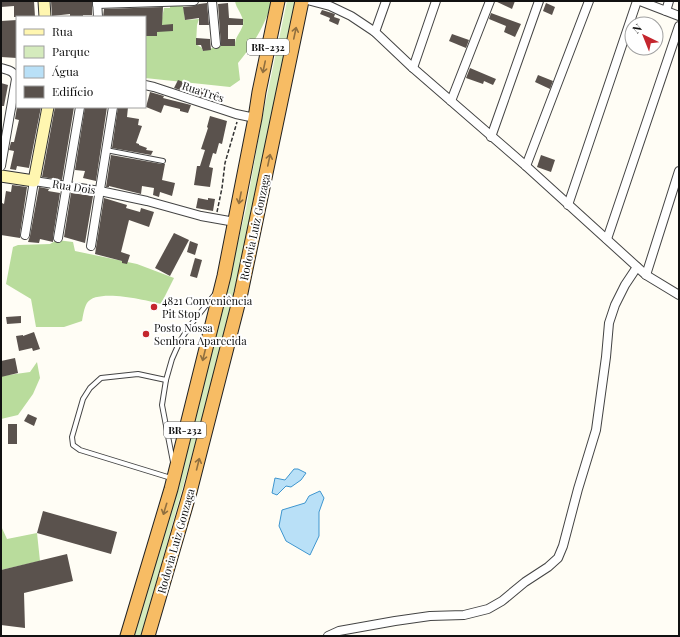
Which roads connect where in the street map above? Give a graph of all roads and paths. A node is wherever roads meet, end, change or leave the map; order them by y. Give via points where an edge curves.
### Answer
1 (44, 1) edge
2 (186, 1) edge
3 (194, 1) edge
4 (212, 1) edge
5 (278, 1) edge
6 (302, 1) edge
7 (311, 1) edge
8 (386, 1) edge
9 (436, 1) edge
10 (490, 1) edge
11 (539, 1) edge
12 (589, 1) edge
13 (639, 1) edge
14 (669, 1) edge
15 (97, 3) edge
16 (666, 11) junction
17 (45, 16) edge
18 (98, 16) edge
19 (679, 16) edge
20 (679, 26) edge
21 (375, 32) junction
22 (216, 44) dead end
23 (1, 68) edge
24 (414, 68) junction
25 (146, 85) edge
26 (451, 101) junction
27 (48, 108) edge
28 (80, 108) edge
29 (113, 108) edge
30 (239, 115) junction
31 (255, 118) junction
32 (492, 137) junction
33 (106, 150) junction
34 (163, 161) dead end
35 (1, 166) edge
36 (526, 166) junction
37 (679, 171) edge
38 (1, 176) edge
39 (34, 181) junction
40 (67, 185) junction
41 (100, 191) junction
42 (568, 205) junction
43 (215, 219) junction
44 (235, 222) junction
45 (25, 235) dead end
46 (58, 238) dead end
47 (607, 239) junction
48 (90, 246) dead end
49 (637, 267) junction
50 (646, 275) junction
51 (224, 276) junction
52 (679, 295) edge
53 (166, 380) junction
54 (174, 474) junction
55 (127, 636) edge
56 (148, 636) edge
57 (328, 636) edge

1 - 17 main road
2 - 3 street
2 - 15 street
4 - 22 street
5 -> 31 highway, Rodovia Luiz Gonzaga / BR-232
56 -> 6 highway, Rodovia Luiz Gonzaga / BR-232 via 190,492 241,293
7 - 21 street via 351,16
8 - 21 street
9 - 24 street
10 - 26 street
11 - 32 street
12 - 36 street
13 - 16 street
13 - 42 street
14 - 16 street
15 - 18 street
16 - 19 street
20 - 47 street
21 - 24 street
23 - 35 street via 10,70 16,80
24 - 26 street
25 - 30 street, Rua Três
26 - 32 street
27 - 39 main road
28 - 40 street
29 - 33 street
30 - 31 street, Rua Três
30 - 43 path via 225,163
31 -> 44 highway, Rodovia Luiz Gonzaga / BR-232
32 - 36 street
33 - 34 lane
33 - 41 street
36 - 42 street
37 - 50 street
38 - 39 main road, Rua Dois
39 - 40 street, Rua Dois
39 - 45 street
40 - 41 street, Rua Dois
40 - 46 street
41 - 43 street, Rua Dois
41 - 48 street
42 - 47 street
43 - 44 street, Rua Dois
44 - 51 highway, Rodovia Luiz Gonzaga / BR-232
47 - 49 street
49 - 50 street
49 - 57 street via 615,305 609,323 596,430 558,558 488,610 464,615 395,621 339,631
50 - 52 street
51 - 53 lane via 215,294 180,341
51 -> 54 highway, Rodovia Luiz Gonzaga / BR-232
53 - 54 lane via 162,405
53 - 54 lane via 138,374 101,378 83,399 72,437 73,445 80,450
54 -> 55 highway, Rodovia Luiz Gonzaga / BR-232

